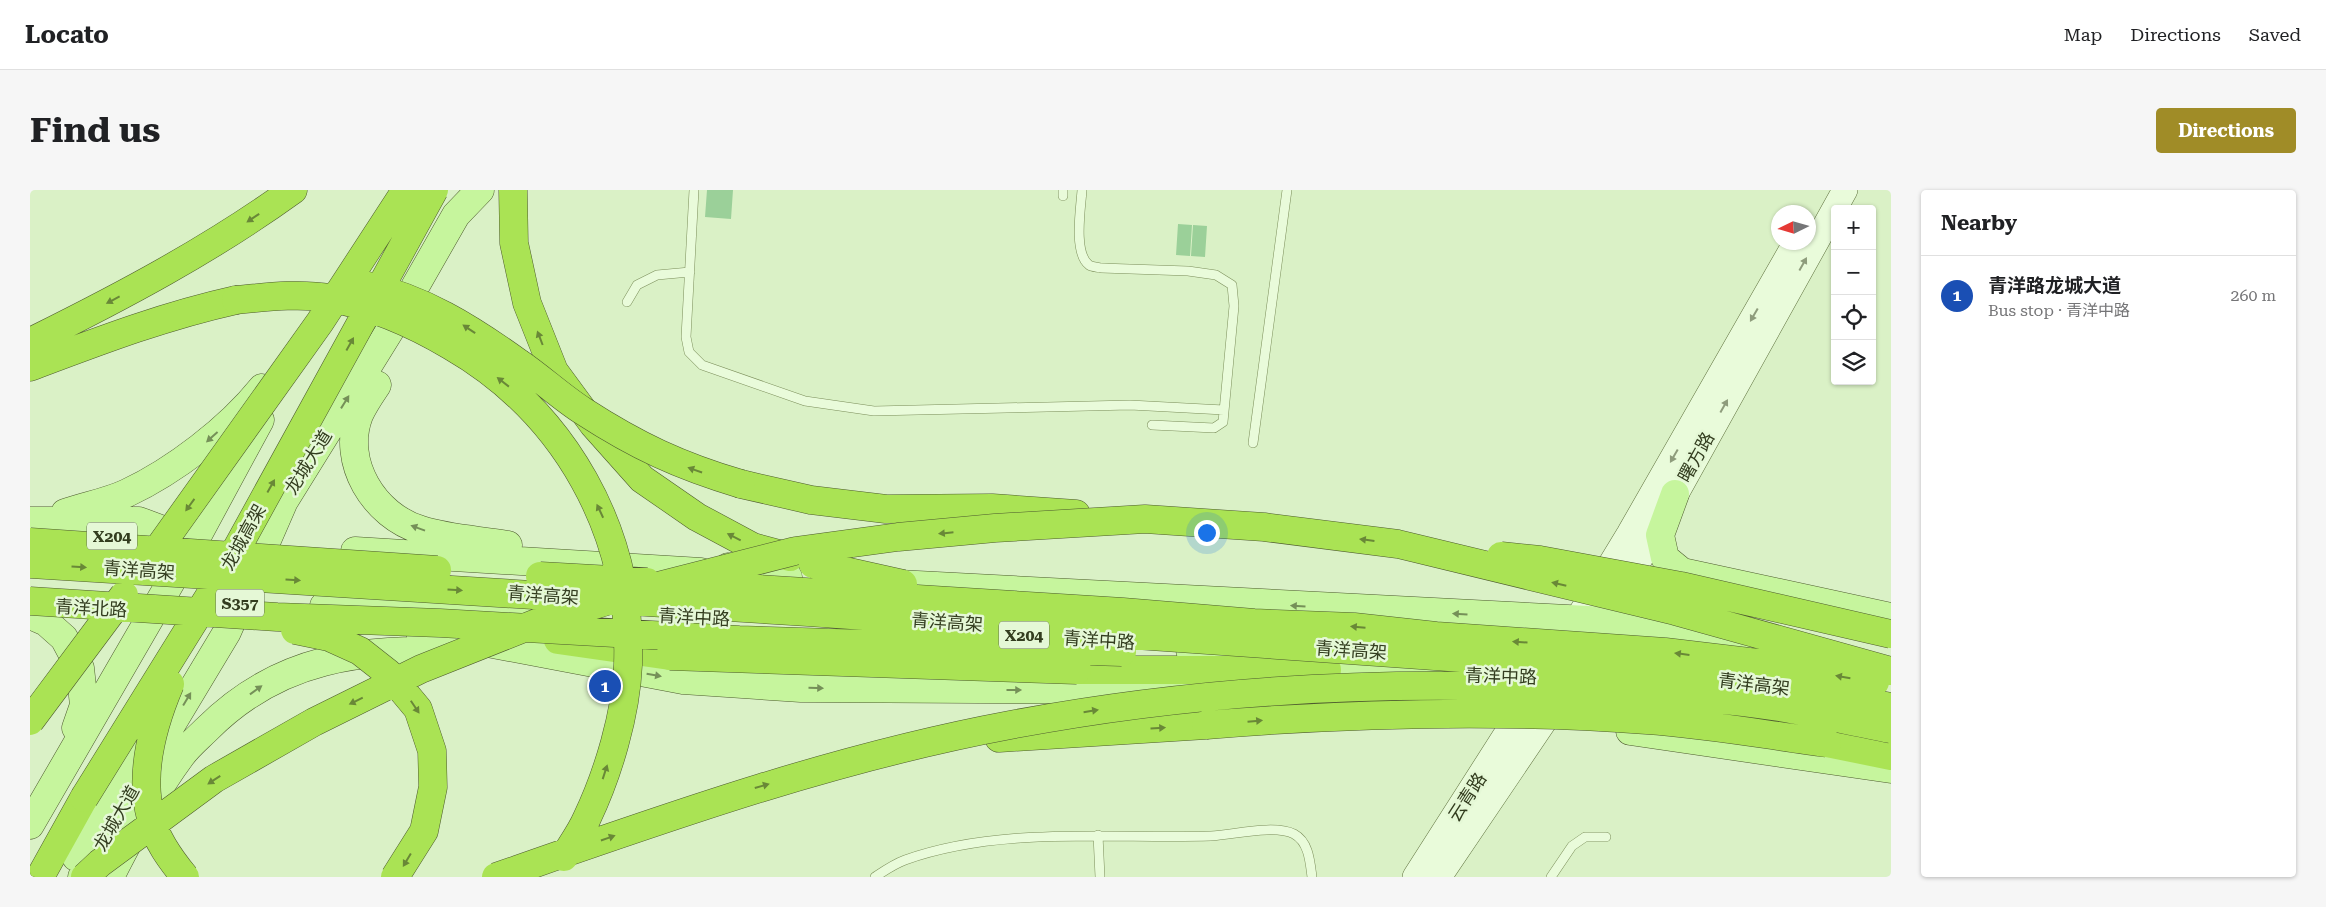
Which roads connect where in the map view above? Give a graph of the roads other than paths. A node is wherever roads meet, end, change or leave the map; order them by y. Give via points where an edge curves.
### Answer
1 (292, 190) edge
2 (393, 190) edge
3 (406, 190) edge
4 (434, 190) edge
5 (456, 190) edge
6 (480, 190) edge
7 (489, 190) edge
8 (513, 190) edge
9 (694, 190) edge
10 (1082, 190) edge
11 (1287, 190) edge
12 (1826, 190) edge
13 (1846, 190) edge
14 (1816, 207) edge
15 (1791, 250) edge
16 (690, 272) junction
17 (236, 300) junction
18 (627, 302) dead end
19 (392, 327) junction
20 (30, 342) edge
21 (292, 350) junction
22 (30, 367) edge
23 (1224, 410) junction
24 (1152, 425) dead end
25 (1253, 443) dead end
26 (1676, 494) junction
27 (30, 517) edge
28 (1145, 519) junction
29 (30, 522) edge
30 (30, 530) edge
31 (30, 542) edge
32 (194, 542) junction
33 (1398, 544) junction
34 (517, 546) junction
35 (264, 547) junction
36 (364, 551) junction
37 (30, 564) edge
38 (788, 577) junction
39 (220, 579) junction
40 (30, 603) edge
41 (297, 606) junction
42 (98, 607) junction
43 (237, 609) junction
44 (202, 610) junction
45 (507, 610) junction
46 (152, 611) junction
47 (1123, 612) junction
48 (1878, 614) edge
49 (30, 615) edge
50 (1577, 619) junction
51 (1607, 621) junction
52 (440, 623) junction
53 (1891, 634) edge
54 (87, 646) junction
55 (556, 658) junction
56 (1463, 658) junction
57 (1891, 662) edge
58 (1327, 670) junction
59 (1891, 671) edge
60 (1542, 677) junction
61 (1573, 678) junction
62 (1419, 685) junction
63 (1891, 685) edge
64 (973, 690) junction
65 (30, 706) edge
66 (1891, 707) edge
67 (1537, 710) junction
68 (1891, 719) edge
69 (30, 721) edge
70 (1891, 729) edge
71 (1891, 743) edge
72 (918, 746) junction
73 (1891, 756) edge
74 (67, 758) junction
75 (1891, 768) edge
76 (30, 825) edge
77 (1098, 835) junction
78 (1606, 837) dead end
79 (40, 877) edge
80 (68, 877) edge
81 (84, 877) edge
82 (110, 877) edge
83 (185, 877) edge
84 (395, 877) edge
85 (496, 877) edge
86 (551, 877) edge
87 (875, 877) edge
88 (1100, 877) edge
89 (1312, 877) edge
90 (1415, 877) edge
91 (1439, 877) edge
92 (1551, 877) edge

1 -> 20 highway via 255,218 176,267
2 - 21 main road
3 -> 54 highway, bridge via 320,322
39 -> 4 highway, 龙城高架, bridge
5 - 19 main road
6 - 19 main road, 龙城大道 / S357 via 456,215
34 -> 7 main road via 421,530 403,522 372,495 354,456 359,415
47 -> 8 highway, bridge via 906,585 813,564 754,546 697,517 642,479 593,424 554,371 527,304 514,243
9 - 16 lane
10 - 23 lane via 1079,237 1082,254 1089,265 1216,275 1232,285 1234,306
11 - 25 lane
12 - 14 street
26 -> 13 street, 曙方路
15 -> 50 street, 曙方路
16 - 18 lane via 657,275 637,285
16 - 23 lane via 686,337 689,352 702,365 805,401 874,411 1130,405
17 - 22 highway via 155,321
28 -> 17 highway, bridge via 992,508 886,509 811,500 741,484 693,470 646,449 581,410 460,322 393,292 358,284 300,287
86 -> 17 highway, bridge via 587,819 605,770 621,715 628,666 626,616 618,565 603,516 583,476 552,432 516,392 472,358 428,333 382,312 330,298 291,295
35 -> 19 main road, 龙城大道 / S357 via 284,501
21 -> 27 main road via 250,403 194,453 127,493 58,516
21 - 32 main road via 249,443
23 - 24 lane via 1223,422 1214,428
26 - 48 main road via 1660,535 1665,558 1682,572
26 - 51 street, 曙方路
33 -> 28 highway, bridge via 1264,527
28 -> 81 highway, bridge via 995,528 795,551 646,589 539,622 421,669 314,722 214,779
29 - 32 main road via 139,521
30 - 32 main road, X204
31 - 47 highway, 青洋高架, bridge
32 - 35 main road, X204
32 - 44 main road via 206,549 214,569
32 - 46 main road
33 - 53 highway, bridge via 1540,560 1653,580
59 -> 33 highway, bridge via 1675,611
34 - 36 main road
34 - 38 main road via 640,551
35 - 36 main road, X204
35 - 43 main road, 龙城大道 / S357
36 - 38 main road, X204
37 -> 56 highway, 青洋高架, bridge via 808,612
50 -> 38 main road, X204
39 - 79 highway, 龙城高架, bridge via 84,798
39 - 83 highway, bridge via 157,716 146,771 151,818 169,858
40 - 42 highway, bridge
40 - 46 main road, 青洋北路 / X204
41 - 43 main road, 青洋中路 / X204
41 - 45 main road, 青洋中路 / X204
41 - 55 main road
42 - 52 highway, bridge
42 -> 84 highway, bridge via 276,626 328,637 360,651 388,673 418,709 432,751 433,787 424,831
43 - 44 main road, 青洋中路 / X204
81 -> 43 main road, 龙城大道 / S357 via 102,840 227,632
44 - 46 main road, 青洋中路 / X204
44 - 80 main road via 84,834
45 - 58 main road, 青洋中路 / X204 via 1126,640
45 - 64 main road via 692,648 873,654
46 - 74 main road
63 -> 47 highway, 青洋高架, bridge via 1783,666 1665,652
48 - 51 main road
49 - 74 main road via 46,622 64,638 80,668 84,705
50 - 51 main road, X204
50 - 60 street, 曙方路
51 - 57 main road, X204
51 - 61 street, 曙方路
52 - 56 highway, bridge via 748,640 1302,659
52 - 58 highway, bridge via 670,656 1077,670
54 - 65 highway, bridge
54 - 69 highway, bridge
55 -> 64 main road via 683,680 801,688
82 -> 55 main road via 135,829 181,755 220,716 263,685 309,665 355,655 403,650
56 - 66 highway, 青洋高架, bridge via 1663,672 1780,686
58 - 62 main road, 青洋中路 / X204
60 - 61 main road, 青洋中路 / X204
60 - 62 main road, 青洋中路 / X204
60 - 67 street, 曙方路
61 - 67 street, 曙方路
61 - 68 main road, 青洋中路 / X204 via 1719,688
64 -> 62 main road via 1307,693
62 - 67 main road
67 - 71 main road via 1645,706 1766,719
67 - 75 main road via 1644,732
67 - 90 street, 云青路
67 - 91 street, 云青路
72 -> 70 highway, bridge via 1008,725 1115,708 1268,690 1352,686 1507,685 1661,694 1776,707
72 -> 73 highway, bridge via 1309,716 1531,714 1649,720 1827,743
85 -> 72 highway, bridge via 717,799
74 - 76 main road
77 - 87 lane via 1036,837 951,848 903,860
77 - 88 lane
77 - 89 lane via 1215,836 1268,830 1294,834 1308,848
78 - 92 lane via 1585,838 1572,846

